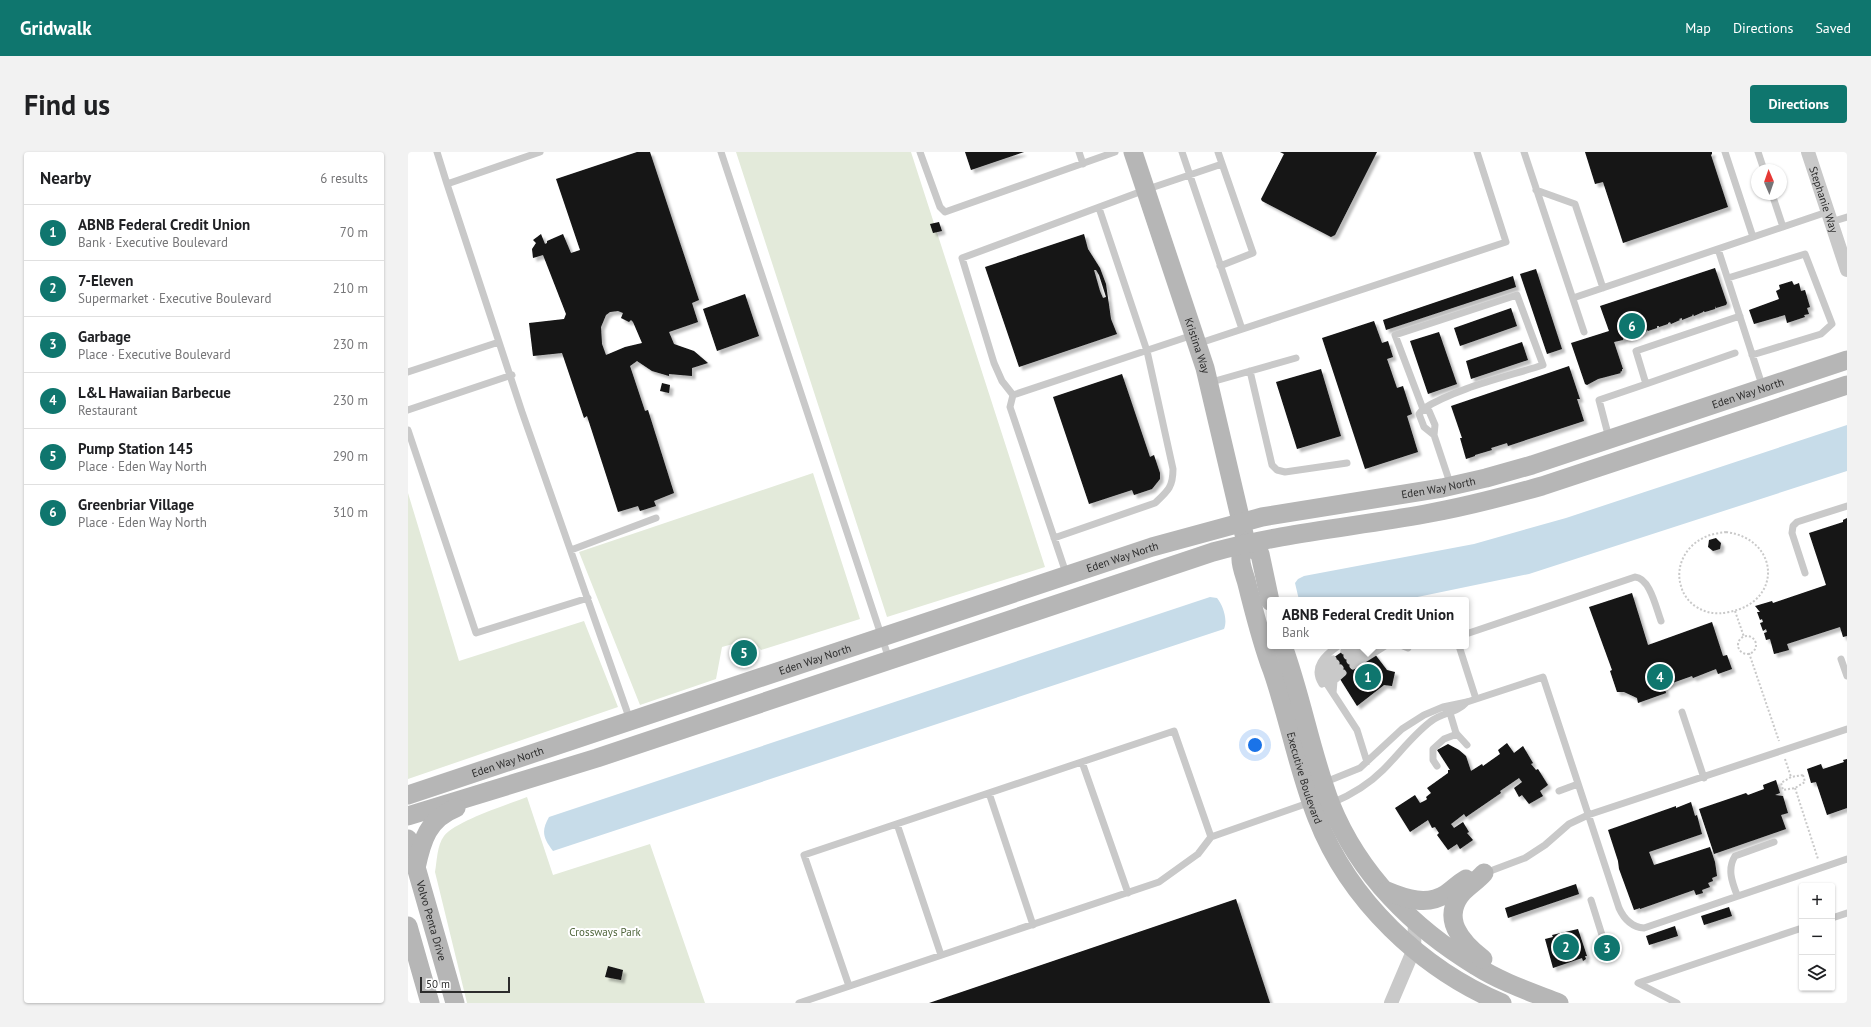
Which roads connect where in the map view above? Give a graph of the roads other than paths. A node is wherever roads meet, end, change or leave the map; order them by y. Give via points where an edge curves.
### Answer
1 (437, 152) edge
2 (540, 152) edge
3 (721, 152) edge
4 (920, 152) edge
5 (1079, 152) edge
6 (1115, 152) edge
7 (1133, 152) edge
8 (1182, 152) edge
9 (1218, 152) edge
10 (1477, 152) edge
11 (1524, 152) edge
12 (1725, 152) edge
13 (1758, 152) edge
14 (1808, 152) edge
15 (1082, 164) junction
16 (1222, 164) junction
17 (1762, 164) edge
18 (1190, 175) junction
19 (447, 184) junction
20 (1145, 190) junction
21 (1536, 190) junction
22 (1774, 200) edge
23 (1099, 208) junction
24 (1829, 217) junction
25 (1847, 217) edge
26 (1783, 227) junction
27 (1753, 237) junction
28 (1718, 249) junction
29 (1220, 266) junction
30 (1847, 270) edge
31 (1728, 278) junction
32 (1603, 288) junction
33 (1573, 298) junction
34 (1740, 316) junction
35 (1242, 329) junction
36 (1584, 332) dead end
37 (1195, 340) junction
38 (500, 342) junction
39 (1147, 351) junction
40 (1735, 353) dead end
41 (1752, 355) junction
42 (1296, 358) dead end
43 (1847, 360) edge
44 (1250, 371) junction
45 (408, 372) edge
46 (512, 375) junction
47 (1208, 383) junction
48 (1646, 384) junction
49 (1847, 384) edge
50 (1763, 389) junction
51 (1013, 395) junction
52 (1423, 409) junction
53 (408, 410) edge
54 (408, 430) edge
55 (1434, 435) junction
56 (1609, 440) junction
57 (1346, 463) dead end
58 (1451, 486) junction
59 (1847, 506) edge
60 (656, 518) dead end
61 (1241, 522) junction
62 (1054, 538) junction
63 (1246, 543) junction
64 (571, 550) junction
65 (1805, 573) dead end
66 (1067, 576) junction
67 (1269, 597) edge
68 (588, 598) junction
69 (1661, 620) dead end
70 (1469, 633) edge
71 (882, 638) junction
72 (1284, 649) edge
73 (1357, 649) edge
74 (1365, 649) edge
75 (1373, 649) edge
76 (1460, 649) edge
77 (1346, 656) edge
78 (890, 659) junction
79 (1841, 659) dead end
80 (1847, 676) edge
81 (1330, 690) junction
82 (1476, 699) junction
83 (1467, 702) junction
84 (1436, 709) junction
85 (1682, 712) dead end
86 (1450, 713) junction
87 (631, 722) junction
88 (1847, 729) edge
89 (1457, 734) junction
90 (1467, 745) dead end
91 (597, 758) junction
92 (1082, 762) junction
93 (1367, 762) junction
94 (1437, 766) dead end
95 (1704, 778) junction
96 (1578, 784) junction
97 (1558, 791) dead end
98 (989, 793) junction
99 (408, 796) edge
100 (1318, 797) junction
101 (1588, 815) junction
102 (408, 816) edge
103 (897, 824) junction
104 (1211, 837) junction
105 (408, 839) edge
106 (1774, 842) dead end
107 (1847, 859) edge
108 (416, 868) junction
109 (1484, 873) junction
110 (1383, 890) junction
111 (1128, 893) junction
112 (1737, 895) junction
113 (1591, 900) dead end
114 (1847, 913) edge
115 (1835, 917) edge
116 (1415, 921) junction
117 (1033, 925) junction
118 (408, 926) edge
119 (1799, 929) edge
120 (1602, 935) dead end
121 (1414, 949) junction
122 (941, 955) junction
123 (849, 986) junction
124 (1519, 986) junction
125 (430, 1003) edge
126 (455, 1003) edge
127 (799, 1003) edge
128 (1391, 1003) edge
129 (1502, 1003) edge
130 (1558, 1003) edge
131 (1677, 1003) edge

1 - 19 lane
2 - 19 lane
3 - 71 lane
4 - 15 lane via 940,208 945,212
5 - 15 lane
6 - 15 lane
7 - 20 street, Kristina Way
8 - 18 lane
9 - 16 lane
10 - 35 lane via 1506,242
11 - 21 lane
12 - 27 lane
13 - 17 lane
14 - 24 street, Stephanie Way
16 - 18 lane
16 - 29 lane via 1253,253
18 - 20 lane
18 - 29 lane
19 - 38 lane
20 - 23 lane
20 - 37 street, Kristina Way
21 - 32 lane via 1575,204
21 - 33 lane
22 - 26 lane
23 - 39 lane
23 - 51 lane via 962,258 994,363 1002,381
24 - 25 lane
24 - 26 lane
24 - 30 street, Stephanie Way
26 - 27 lane
27 - 28 lane
28 - 31 lane
28 - 32 lane
29 - 35 lane
31 - 34 lane
31 - 41 lane via 1805,254 1832,324 1821,334
32 - 33 lane
33 - 36 lane
34 - 41 lane
34 - 48 lane via 1636,351
35 - 37 lane
37 - 39 lane
37 - 47 street, Kristina Way
38 - 45 lane
38 - 46 lane
39 - 51 lane
39 - 62 lane via 1173,469 1173,482 1155,503
40 - 48 lane
41 - 50 lane
42 - 44 lane
43 - 50 street, Eden Way North
44 - 47 lane
44 - 57 lane via 1272,465 1277,470 1285,472
46 - 53 lane
46 - 64 lane via 522,412
47 - 61 street, Kristina Way
48 - 56 lane via 1598,400
49 - 63 street, Eden Way North via 1502,498 1424,514
50 - 56 street, Eden Way North
51 - 62 lane via 1010,406
52 - 52 lane via 1458,392 1542,365 1517,295 1395,335
52 - 55 lane via 1429,411 1435,425
52 - 55 lane via 1419,414 1421,421
54 - 68 lane via 476,633
55 - 58 lane
56 - 58 street, Eden Way North via 1532,465
58 - 61 street, Eden Way North
59 - 65 lane via 1797,522 1793,526 1792,533
60 - 64 lane
61 - 63 street, Kristina Way
61 - 66 street, Eden Way North via 1152,547
62 - 66 lane
63 - 67 street via 1260,554
63 - 78 street, Eden Way North
63 - 100 street, Executive Boulevard via 1241,560 1264,650
64 - 68 lane
66 - 71 street, Eden Way North
68 - 87 lane
69 - 70 lane via 1647,584 1643,579 1636,577
71 - 78 lane
71 - 87 street, Eden Way North
72 - 100 street, Executive Boulevard via 1292,670
73 - 77 lane
74 - 77 lane
75 - 77 lane
76 - 82 lane
77 - 81 lane via 1324,657 1318,669 1320,682
78 - 91 street, Eden Way North
79 - 80 lane
81 - 81 lane via 1332,687 1338,666 1327,674
81 - 93 lane via 1357,730
82 - 83 lane
82 - 96 lane via 1543,677
83 - 84 lane
83 - 86 lane via 1462,708
84 - 86 lane
84 - 93 lane via 1412,721
85 - 95 lane
86 - 89 lane
86 - 100 lane via 1426,725 1372,780 1352,794
87 - 99 street, Eden Way North
88 - 95 lane
89 - 90 lane
89 - 94 lane via 1444,739 1433,749 1433,760
91 - 102 street, Eden Way North
91 - 108 street via 449,811 435,820 429,829
92 - 98 lane
92 - 104 lane via 1174,731
92 - 111 lane
93 - 100 lane
95 - 101 lane
96 - 97 lane
96 - 101 lane
98 - 103 lane
98 - 117 lane
100 - 104 lane
100 - 110 street, Executive Boulevard
100 - 121 street, Executive Boulevard via 1332,851 1376,912
101 - 109 lane via 1569,824 1545,845 1524,858
101 - 112 lane via 1622,915 1634,926 1644,928
103 - 122 lane
103 - 123 lane via 804,855
104 - 111 lane via 1198,854 1159,882
105 - 108 street, Volvo Penta Drive
106 - 112 lane via 1735,856 1730,874
107 - 112 lane
108 - 126 street, Volvo Penta Drive
109 - 110 street via 1472,876 1433,899 1410,900
109 - 124 street via 1457,901 1453,913 1454,924 1466,946
110 - 116 street, Executive Boulevard
111 - 117 lane
113 - 120 lane
114 - 115 lane
116 - 121 street
116 - 124 street, Executive Boulevard via 1477,967
117 - 122 lane
118 - 125 street
119 - 131 lane via 1638,983
121 - 128 street
121 - 129 street, Executive Boulevard via 1460,981
122 - 123 lane
123 - 127 lane
124 - 130 street, Executive Boulevard

